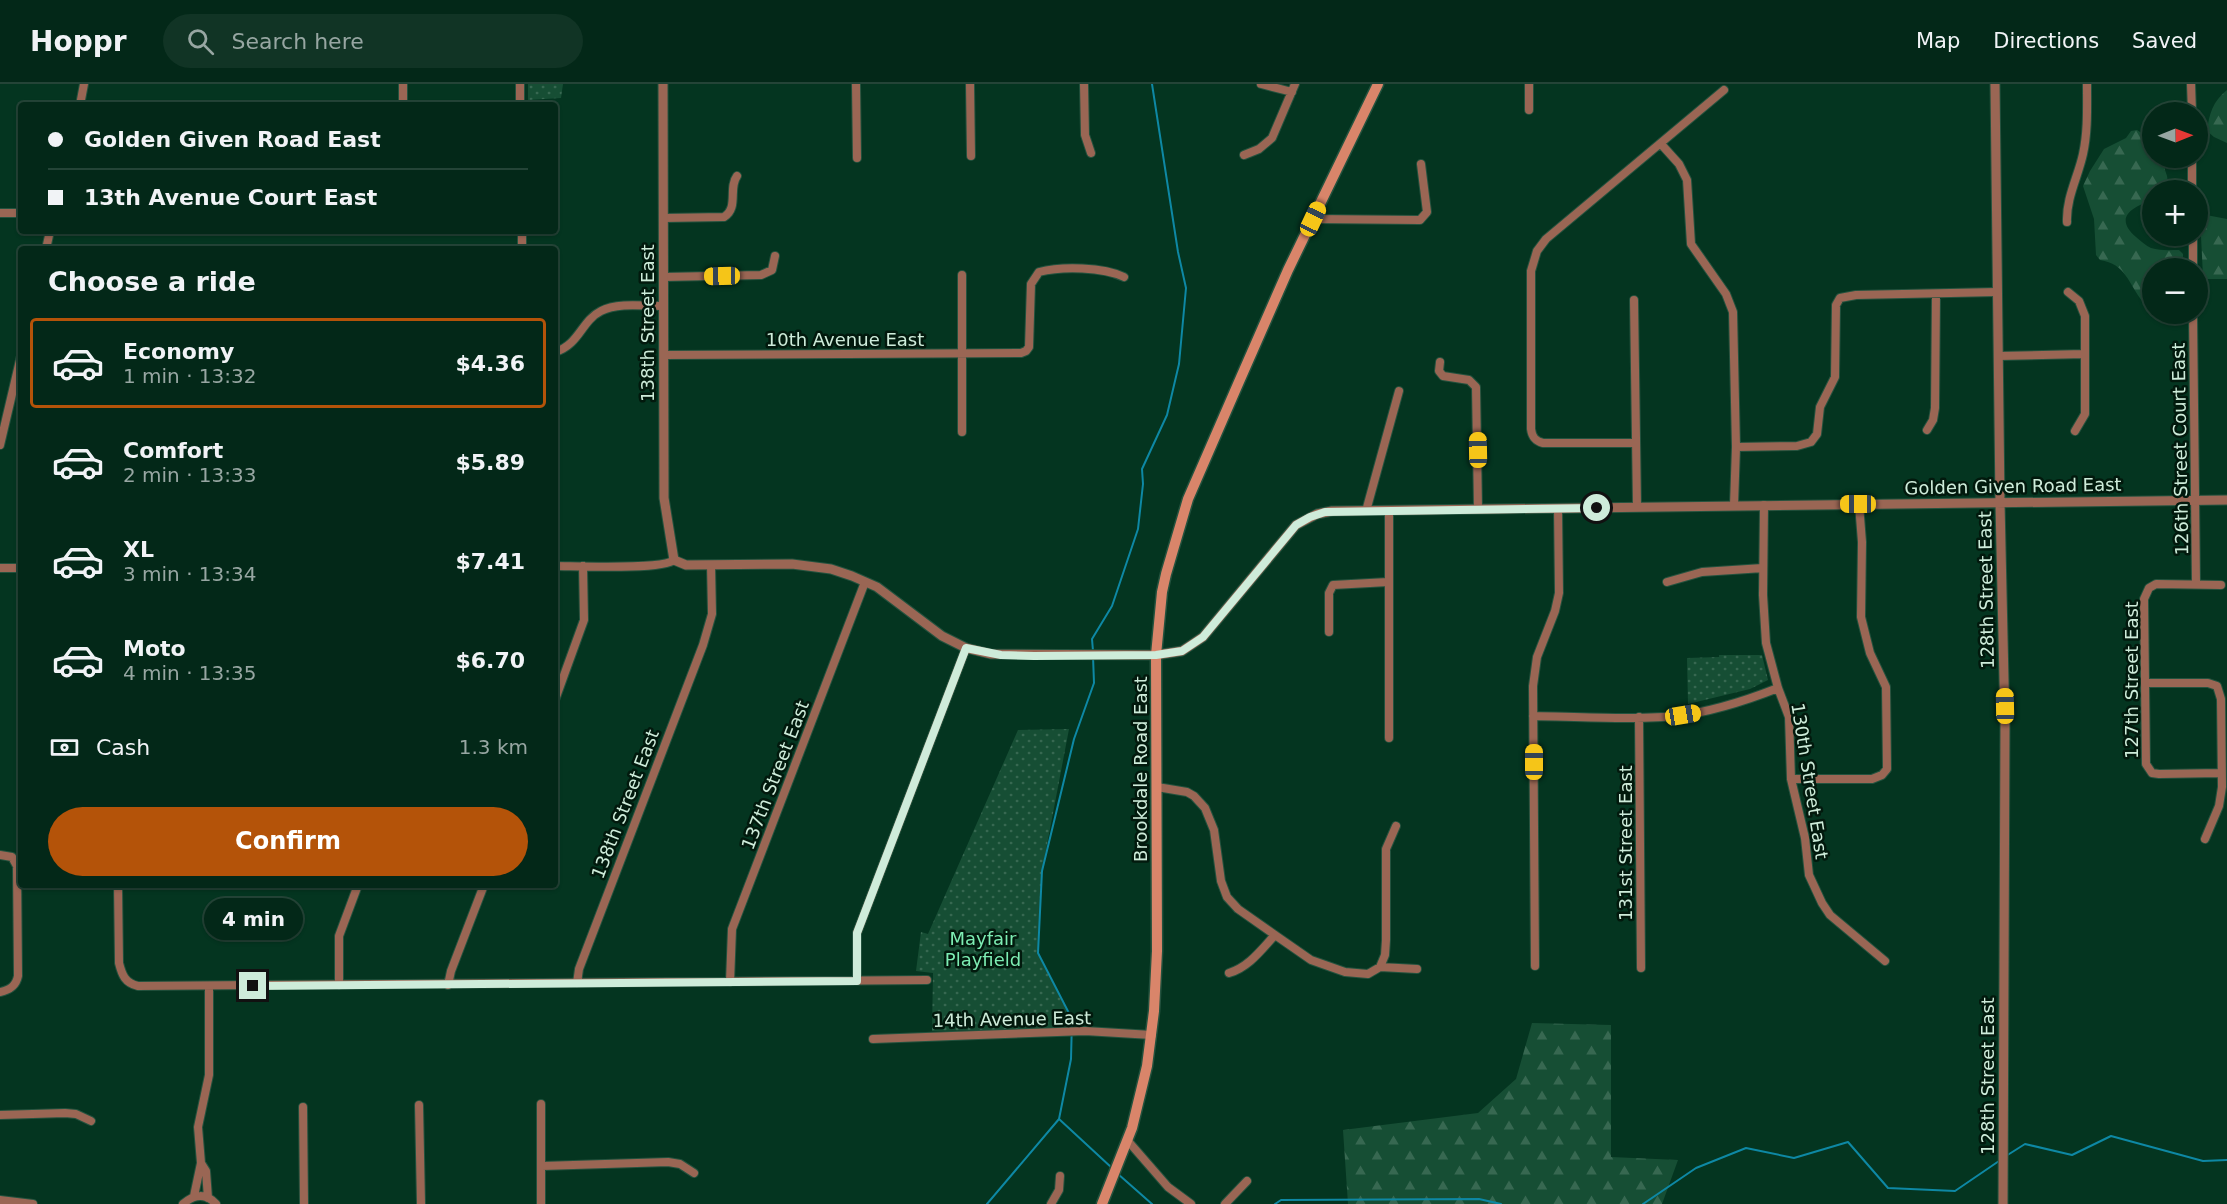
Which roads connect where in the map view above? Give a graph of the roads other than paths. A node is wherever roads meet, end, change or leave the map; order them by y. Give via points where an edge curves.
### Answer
1 (84, 84) edge
2 (403, 84) edge
3 (520, 84) edge
4 (663, 84) edge
5 (856, 84) edge
6 (970, 84) edge
7 (1084, 84) edge
8 (1261, 84) edge
9 (1378, 84) edge
10 (1529, 84) edge
11 (1995, 84) edge
12 (2087, 84) edge
13 (2192, 84) edge
14 (1293, 88) edge
15 (1724, 90) dead end
16 (81, 102) edge
17 (403, 102) edge
18 (520, 102) edge
19 (2192, 102) edge
20 (1529, 110) dead end
21 (1661, 144) junction
22 (1091, 153) dead end
23 (1244, 154) dead end
24 (970, 156) dead end
25 (857, 158) dead end
26 (1420, 164) dead end
27 (737, 176) dead end
28 (0, 213) edge
29 (18, 213) edge
30 (663, 218) junction
31 (1313, 219) junction
32 (2067, 222) dead end
33 (775, 256) dead end
34 (962, 275) dead end
35 (663, 277) junction
36 (1124, 277) dead end
37 (1997, 292) junction
38 (2068, 292) dead end
39 (1936, 294) junction
40 (1634, 300) dead end
41 (663, 306) junction
42 (2193, 324) edge
43 (558, 350) edge
44 (962, 354) junction
45 (2084, 354) junction
46 (664, 355) junction
47 (1998, 356) junction
48 (1440, 362) dead end
49 (17, 389) edge
50 (1399, 391) dead end
51 (1927, 430) dead end
52 (962, 432) dead end
53 (2075, 432) dead end
54 (1634, 443) junction
55 (0, 444) edge
56 (1736, 447) junction
57 (2195, 500) junction
58 (2227, 500) edge
59 (2000, 503) junction
60 (1858, 504) junction
61 (1734, 505) junction
62 (1764, 505) junction
63 (1636, 507) junction
64 (1558, 508) junction
65 (1478, 509) junction
66 (1389, 510) junction
67 (1366, 511) junction
68 (674, 560) junction
69 (711, 565) junction
70 (558, 566) edge
71 (583, 566) junction
72 (0, 568) edge
73 (18, 568) edge
74 (1763, 568) junction
75 (865, 582) junction
76 (1388, 582) junction
77 (1667, 582) dead end
78 (2196, 584) junction
79 (2221, 585) dead end
80 (1329, 632) dead end
81 (966, 648) junction
82 (1156, 655) junction
83 (2145, 683) junction
84 (1778, 688) junction
85 (558, 692) edge
86 (1533, 716) junction
87 (1638, 717) junction
88 (1389, 738) dead end
89 (2221, 773) junction
90 (1791, 779) junction
91 (1157, 787) junction
92 (1396, 826) dead end
93 (2205, 839) dead end
94 (0, 855) edge
95 (118, 888) edge
96 (357, 888) edge
97 (483, 888) edge
98 (1275, 935) junction
99 (1885, 961) dead end
100 (1535, 966) dead end
101 (1380, 967) junction
102 (1641, 968) dead end
103 (1417, 969) dead end
104 (1229, 973) dead end
105 (927, 980) dead end
106 (857, 981) junction
107 (730, 982) junction
108 (576, 983) junction
109 (339, 985) junction
110 (448, 985) junction
111 (209, 986) junction
112 (0, 992) edge
113 (1152, 1035) junction
114 (873, 1039) dead end
115 (541, 1104) dead end
116 (419, 1105) dead end
117 (303, 1107) dead end
118 (0, 1115) edge
119 (92, 1121) dead end
120 (1128, 1141) junction
121 (201, 1163) junction
122 (542, 1166) junction
123 (694, 1173) dead end
124 (1060, 1176) dead end
125 (1247, 1181) dead end
126 (194, 1197) junction
127 (208, 1198) junction
128 (0, 1200) edge
129 (33, 1204) edge
130 (183, 1204) edge
131 (216, 1204) edge
132 (304, 1204) edge
133 (421, 1204) edge
134 (541, 1204) edge
135 (1051, 1204) edge
136 (1102, 1204) edge
137 (1191, 1204) edge
138 (1225, 1204) edge
139 (2003, 1204) edge

1 - 16 street
2 - 17 street
3 - 18 street
4 - 30 street, 138th Street East
5 - 25 street
6 - 24 street
7 - 22 street via 1085,135
8 - 14 street
9 - 31 main road, Brookdale Road East
10 - 20 street
11 - 37 street, 128th Street East
12 - 32 street via 2086,134
13 - 19 street
14 - 23 street via 1272,138 1259,149
15 - 21 street
21 - 54 street via 1546,239 1537,251 1531,271 1532,436 1543,443
21 - 56 street via 1687,180 1691,244 1726,294 1733,312
26 - 31 street via 1427,212 1420,220
27 - 30 street via 732,207 724,217
28 - 29 street
30 - 35 street, 138th Street East
31 - 82 main road, Brookdale Road East via 1188,499 1162,592
33 - 35 street via 772,270 761,275
34 - 44 street
35 - 41 street, 138th Street East
36 - 44 street, 10th Avenue East via 1108,271 1039,272 1033,278 1026,351
37 - 39 street
37 - 47 street, 128th Street East
38 - 45 street via 2079,301 2085,316
39 - 51 street via 1935,408
39 - 56 street via 1856,295 1837,300 1835,376 1820,407 1814,439 1797,446
40 - 54 street
41 - 43 street via 602,310 570,344
41 - 46 street, 138th Street East
42 - 57 street, 126th Street Court East
44 - 46 street, 10th Avenue East
44 - 52 street
45 - 47 street
45 - 53 street via 2085,414
46 - 68 street, 138th Street East via 664,498
47 - 59 street, 128th Street East
48 - 65 street via 1443,376 1469,380 1476,387
49 - 55 street
50 - 67 street
54 - 63 street
56 - 61 street
57 - 58 street, Golden Given Road East
57 - 59 street, Golden Given Road East
57 - 78 street, 126th Street Court East
59 - 60 street, Golden Given Road East
59 - 139 street, 128th Street East via 2005,725
60 - 62 street, Golden Given Road East
60 - 90 street via 1861,617 1870,653 1886,687 1887,771 1872,779
61 - 62 street, Golden Given Road East
61 - 63 street, Golden Given Road East
62 - 74 street, 130th Street East
63 - 64 street, Golden Given Road East
64 - 65 street, Golden Given Road East
64 - 86 street via 1559,593 1536,663
65 - 66 street, Golden Given Road East
66 - 67 street, Golden Given Road East
66 - 76 street
67 - 82 street, Golden Given Road East via 1325,512 1296,525 1197,642 1175,653
68 - 69 street, Golden Given Road East via 686,565
68 - 71 street, Golden Given Road East via 648,566
69 - 75 street, Golden Given Road East via 808,565
69 - 108 street, 138th Street East via 712,614 703,645
70 - 71 street, Golden Given Road East
71 - 85 street via 584,620
72 - 73 street
74 - 77 street via 1702,572
74 - 84 street, 130th Street East via 1766,643
75 - 81 street, Golden Given Road East via 931,629
75 - 107 street, 137th Street East via 732,929
76 - 80 street via 1333,585 1329,593
76 - 88 street
78 - 79 street
78 - 83 street, 127th Street East via 2156,584 2149,588 2144,599
81 - 82 street, Golden Given Road East via 1001,655
81 - 106 street via 857,933
82 - 91 main road, Brookdale Road East
83 - 89 street via 2217,686 2221,699
83 - 89 street, 127th Street East via 2146,764 2151,771
84 - 87 street via 1739,703 1698,712
84 - 90 street, 130th Street East via 1789,717
86 - 87 street
86 - 100 street
87 - 102 street, 131st Street East
89 - 93 street via 2219,806
90 - 99 street, 130th Street East via 1809,875 1822,903 1840,924
91 - 98 street via 1186,792 1205,808 1214,830 1227,897
91 - 113 main road, Brookdale Road East via 1157,951
92 - 101 street via 1386,849 1386,940
94 - 112 street via 14,860 18,870 18,976 15,985
95 - 111 street via 119,963 124,977 138,986
96 - 109 street via 339,936
97 - 110 street
98 - 101 street via 1327,967 1368,974
98 - 104 street via 1250,962
101 - 103 street
105 - 106 street
106 - 107 street
107 - 108 street
108 - 110 street
109 - 110 street
109 - 111 street
111 - 121 street via 209,1075 198,1127
113 - 114 street, 14th Avenue East via 1084,1031
113 - 120 main road, Brookdale Road East
115 - 122 street
116 - 133 street
117 - 132 street
118 - 119 street via 65,1113
120 - 136 main road, Brookdale Road East
120 - 137 street via 1168,1186
121 - 126 street
121 - 127 street via 206,1171
122 - 123 street via 669,1162
122 - 134 street
124 - 135 street via 1059,1190
125 - 138 street
126 - 127 street
126 - 130 street
127 - 131 street
128 - 129 street

